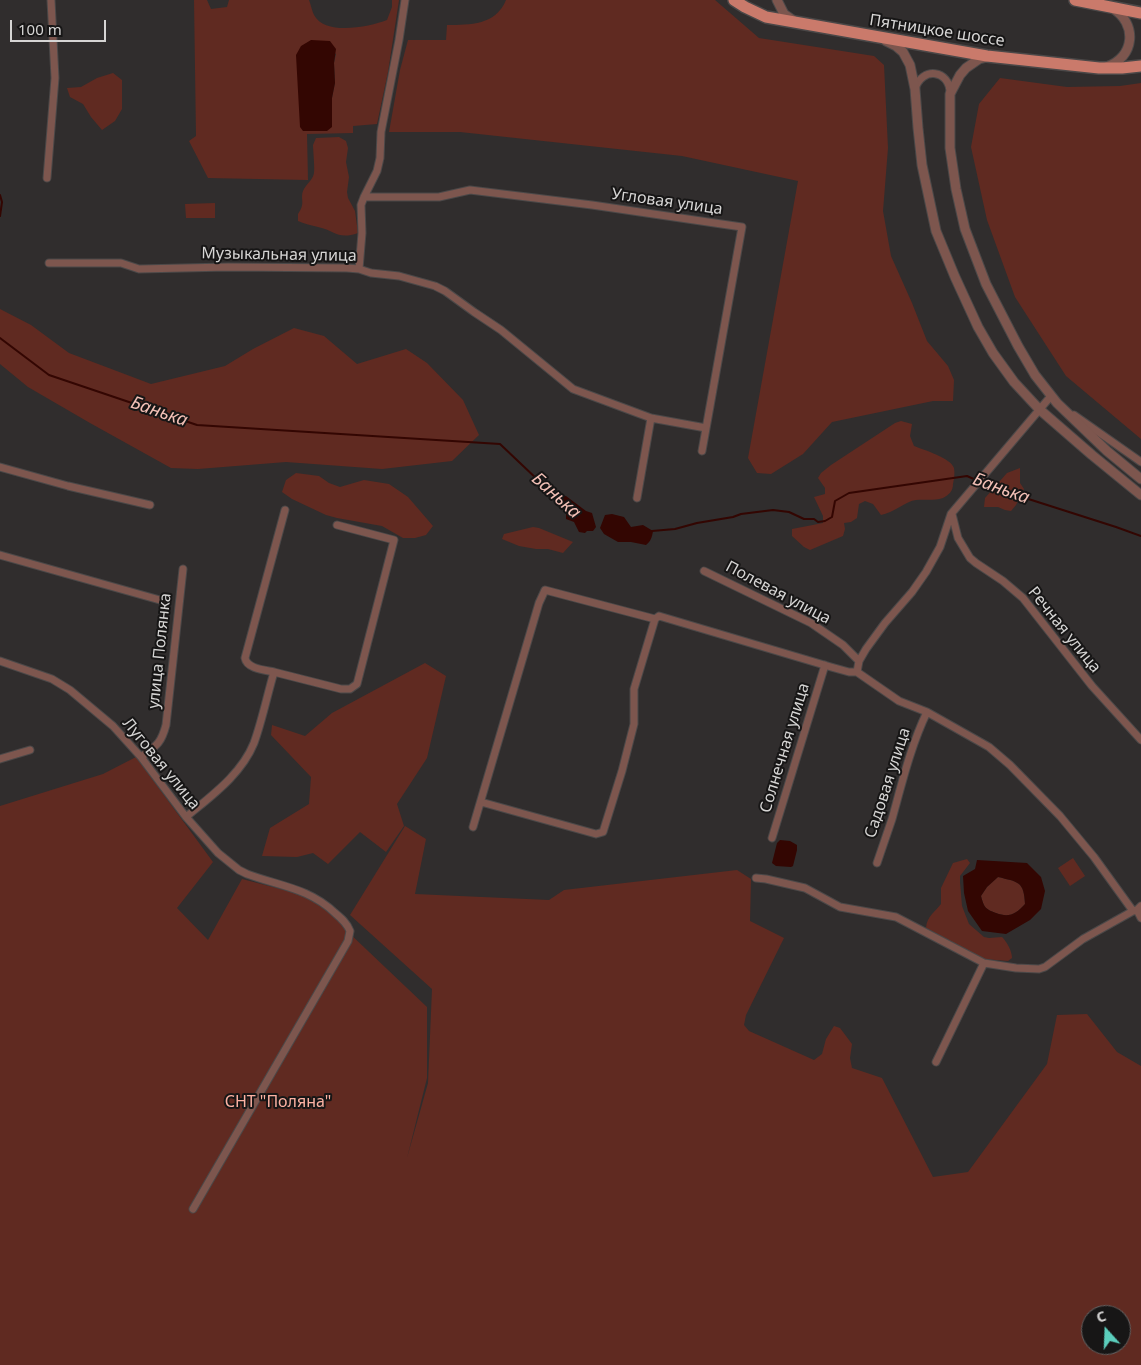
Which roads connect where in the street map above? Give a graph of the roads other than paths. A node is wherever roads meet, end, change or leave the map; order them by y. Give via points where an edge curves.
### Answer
1 (51, 0) edge
2 (405, 0) edge
3 (734, 0) edge
4 (777, 0) edge
5 (1074, 0) edge
6 (1103, 6) junction
7 (1141, 13) edge
8 (801, 24) junction
9 (879, 38) junction
10 (987, 56) junction
11 (1141, 66) edge
12 (1099, 68) junction
13 (915, 88) junction
14 (950, 94) junction
15 (47, 178) dead end
16 (364, 197) junction
17 (50, 263) dead end
18 (359, 269) junction
19 (1054, 400) junction
20 (1039, 409) junction
21 (651, 418) junction
22 (706, 428) junction
23 (702, 451) dead end
24 (1141, 462) edge
25 (0, 467) edge
26 (1141, 479) edge
27 (1141, 495) edge
28 (637, 498) dead end
29 (150, 505) dead end
30 (284, 510) dead end
31 (951, 514) junction
32 (337, 525) dead end
33 (0, 555) edge
34 (183, 568) dead end
35 (704, 571) dead end
36 (167, 602) dead end
37 (655, 619) junction
38 (0, 661) edge
39 (859, 662) junction
40 (825, 665) junction
41 (274, 672) junction
42 (857, 672) junction
43 (927, 712) junction
44 (1141, 740) edge
45 (30, 750) dead end
46 (141, 757) junction
47 (0, 760) edge
48 (481, 802) junction
49 (186, 817) junction
50 (473, 828) dead end
51 (772, 838) dead end
52 (877, 863) dead end
53 (756, 878) dead end
54 (1137, 909) edge
55 (1141, 918) edge
56 (984, 963) junction
57 (936, 1062) dead end
58 (193, 1209) dead end

1 - 15 street via 56,78
2 - 16 street via 381,132 380,158
3 - 8 main road, Пятницкое шоссе via 766,17
4 - 8 street via 784,14
5 - 6 main road
6 - 7 main road
6 - 12 street via 1122,16 1130,36 1126,52 1119,60
8 - 9 main road, Пятницкое шоссе
9 - 10 main road, Пятницкое шоссе
9 - 13 street via 903,52 910,64
10 - 12 main road, Пятницкое шоссе
10 - 14 street via 966,68
11 - 12 main road, Пятницкое шоссе
13 - 14 street via 923,76 937,74 949,83
13 - 20 street via 922,164 936,231 978,327 993,353
14 - 19 street via 950,148 965,229 986,284 1018,346
16 - 18 street
16 - 22 street, Угловая улица via 439,198 470,190 742,227
17 - 18 street, Музыкальная улица via 121,263 139,269
18 - 21 street, Музыкальная улица via 399,276 445,291 501,330 573,389
19 - 20 street
19 - 24 street
19 - 26 street
20 - 27 street
20 - 31 street
21 - 22 street, Музыкальная улица
21 - 28 street
22 - 23 street, Угловая улица
25 - 29 street
30 - 41 street via 245,658 249,665
31 - 39 street via 940,547 926,572
31 - 44 street, Речная улица via 958,538 970,558 1023,598 1092,686
32 - 41 street via 394,540 357,684 350,689 341,689
33 - 36 street
34 - 46 street, улица Полянка via 166,725 158,744
35 - 39 street, Полевая улица via 811,623 843,645
37 - 40 street via 659,616
37 - 48 street via 545,590
37 - 48 street via 634,689 634,724 602,832 596,834
38 - 46 street, Луговая улица via 52,679 70,690 113,726
39 - 42 street
40 - 42 street
40 - 51 street, Солнечная улица
41 - 49 street via 253,744 243,763
42 - 43 street via 899,702
43 - 52 street, Садовая улица
43 - 54 street via 989,747 1010,764 1060,816
45 - 47 street
46 - 49 street, Луговая улица
48 - 50 street
49 - 58 street, Луговая улица via 218,853 239,870 309,894 342,919 350,935
53 - 56 street via 805,888 840,906 896,917
54 - 55 street
54 - 56 street via 1082,939 1046,967 1016,968
56 - 57 street

